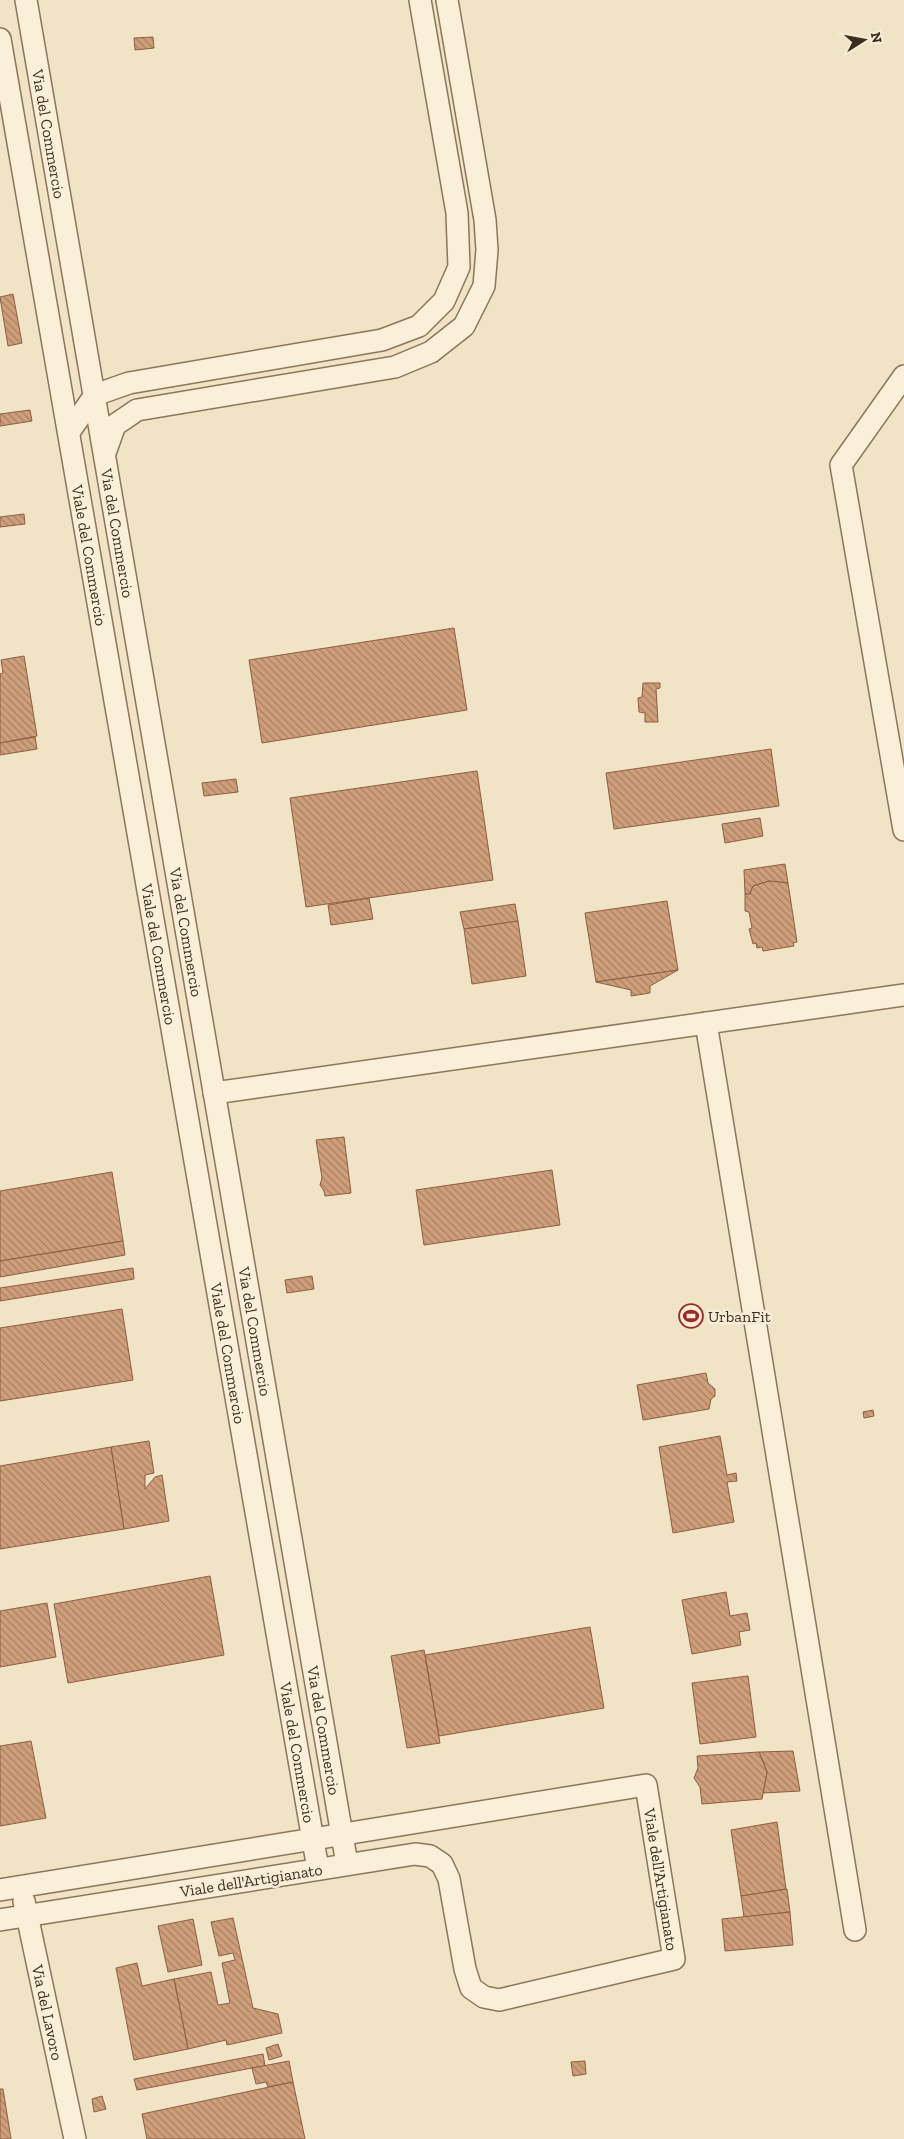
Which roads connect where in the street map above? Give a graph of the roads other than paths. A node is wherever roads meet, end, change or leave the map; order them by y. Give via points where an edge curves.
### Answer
1 (26, 0) edge
2 (420, 0) edge
3 (447, 0) edge
4 (0, 39) edge
5 (904, 376) edge
6 (95, 394) junction
7 (69, 432) junction
8 (104, 455) junction
9 (904, 830) edge
10 (904, 995) edge
11 (706, 1023) junction
12 (214, 1093) junction
13 (343, 1834) junction
14 (313, 1839) junction
15 (348, 1864) junction
16 (318, 1869) junction
17 (10, 1888) edge
18 (26, 1916) junction
19 (0, 1920) edge
20 (855, 1930) dead end
21 (75, 2139) edge

1 - 6 street, Via del Commercio
2 - 6 street via 457,213 459,266 444,301 419,326 382,340 129,383
3 - 8 street via 488,250 484,286 464,326 431,352 395,367 137,410 115,426
4 - 7 street, Viale del Commercio
5 - 9 street via 841,466
6 - 7 street
6 - 8 street, Via del Commercio
7 - 14 street, Viale del Commercio
8 - 12 street, Via del Commercio
10 - 11 street
11 - 12 street
11 - 20 street
12 - 13 street, Via del Commercio
13 - 14 street, Viale dell'Artigianato
13 - 15 street, Via del Commercio
13 - 15 street, Viale dell'Artigianato via 646,1785 674,1959 499,2000 484,1997 471,1988 465,1970 449,1879 442,1864 430,1856 415,1854
14 - 16 street, Viale del Commercio
14 - 17 street, Viale dell'Artigianato
15 - 16 street, Viale dell'Artigianato
16 - 18 street, Viale dell'Artigianato
17 - 18 street, Via del Lavoro
18 - 19 street, Viale dell'Artigianato
18 - 21 street, Via del Lavoro

